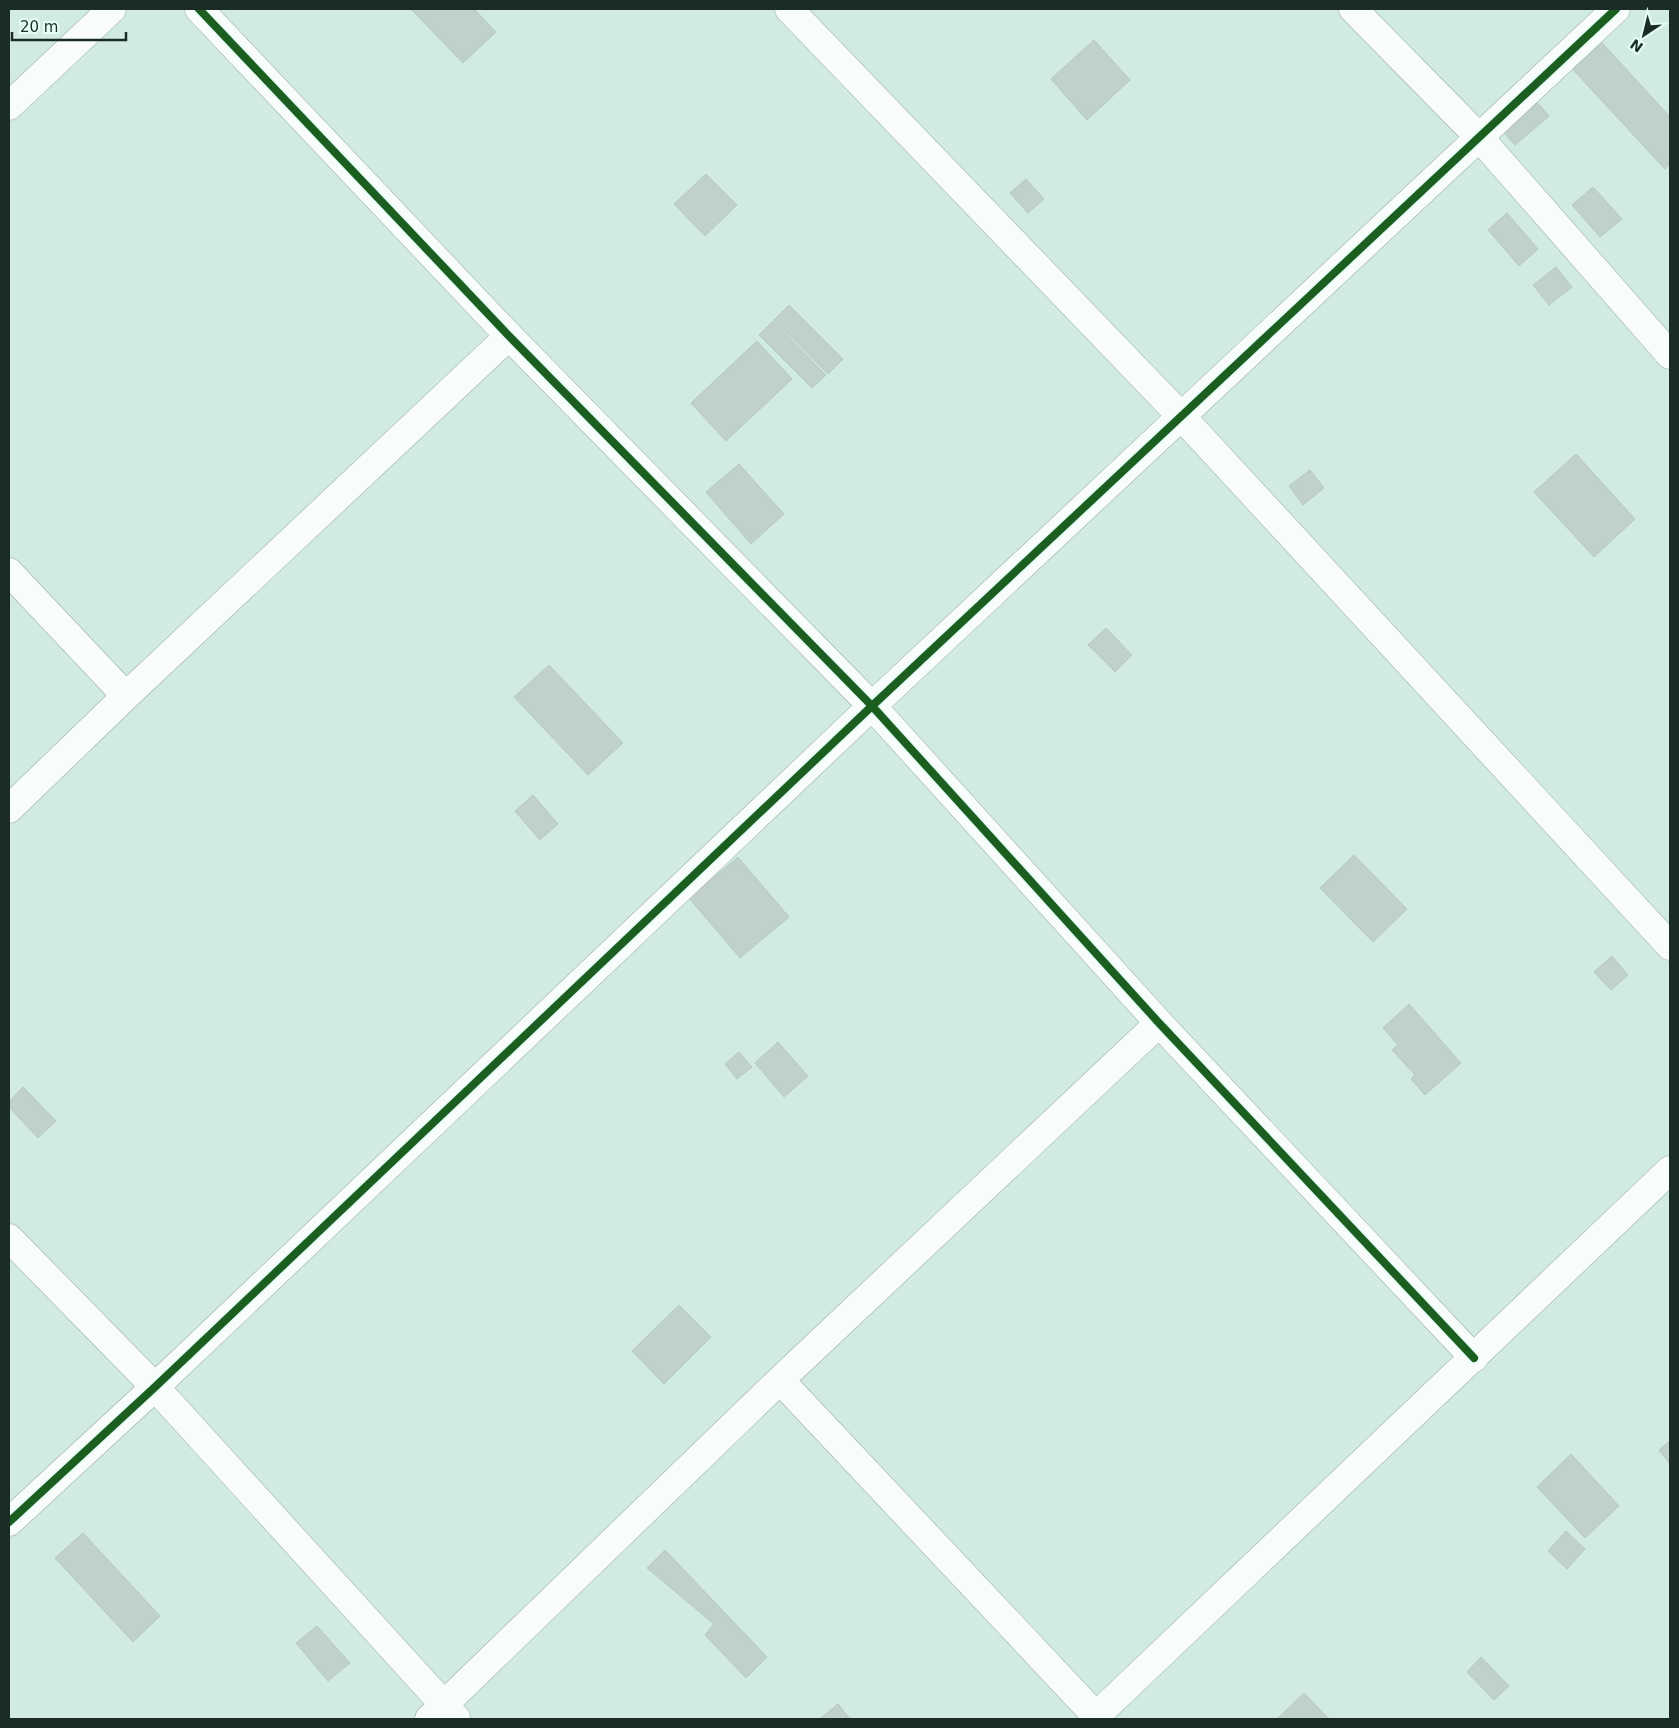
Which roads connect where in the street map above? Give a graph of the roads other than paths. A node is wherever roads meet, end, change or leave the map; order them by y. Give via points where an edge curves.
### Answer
1 (112, 9) edge
2 (199, 9) edge
3 (789, 9) edge
4 (1353, 9) edge
5 (1616, 9) edge
6 (9, 106) edge
7 (1479, 138) junction
8 (508, 336) junction
9 (1670, 355) edge
10 (1181, 416) junction
11 (9, 572) edge
12 (126, 696) junction
13 (872, 706) junction
14 (9, 809) edge
15 (1670, 946) edge
16 (1159, 1023) junction
17 (1670, 1170) edge
18 (9, 1238) edge
19 (1474, 1358) junction
20 (780, 1380) junction
21 (155, 1387) junction
22 (9, 1522) edge
23 (443, 1715) edge
24 (1098, 1718) edge

1 - 6 street
2 - 8 street
3 - 10 street
4 - 7 street
5 - 7 street
7 - 9 street
7 - 10 street
8 - 12 street
8 - 13 street
10 - 13 street
10 - 15 street
11 - 12 street
12 - 14 street
13 - 16 street
13 - 21 street
16 - 19 street
16 - 20 street
17 - 19 street
18 - 21 street
19 - 24 street
20 - 23 street
20 - 24 street
21 - 22 street
21 - 23 street

